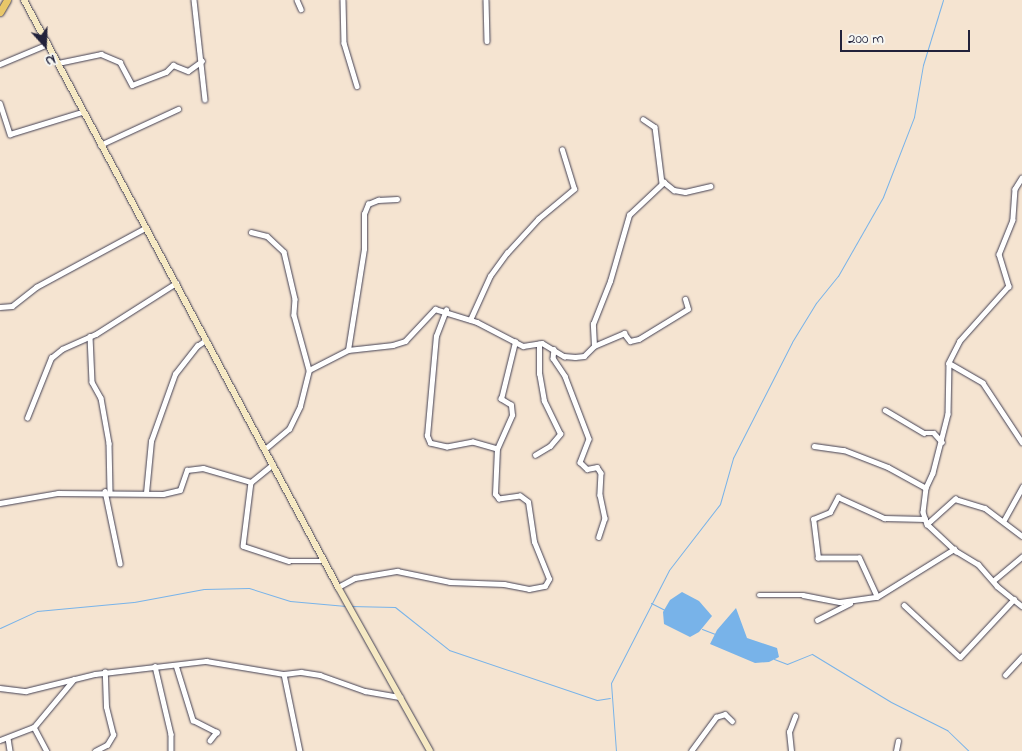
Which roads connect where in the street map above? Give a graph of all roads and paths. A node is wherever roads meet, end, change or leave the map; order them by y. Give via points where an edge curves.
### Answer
1 (7, 0) edge
2 (24, 0) edge
3 (194, 0) edge
4 (297, 0) edge
5 (343, 0) edge
6 (486, 0) edge
7 (302, 9) dead end
8 (0, 12) edge
9 (487, 41) dead end
10 (48, 44) junction
11 (202, 61) junction
12 (58, 63) junction
13 (0, 64) edge
14 (357, 86) dead end
15 (205, 99) dead end
16 (0, 103) edge
17 (178, 110) dead end
18 (82, 112) junction
19 (643, 119) dead end
20 (100, 145) junction
21 (562, 150) dead end
22 (1022, 178) edge
23 (662, 183) junction
24 (710, 186) dead end
25 (397, 199) dead end
26 (144, 228) junction
27 (250, 232) dead end
28 (176, 284) junction
29 (685, 299) dead end
30 (0, 307) edge
31 (446, 310) junction
32 (470, 320) junction
33 (90, 336) junction
34 (206, 340) junction
35 (516, 342) junction
36 (539, 344) junction
37 (594, 346) junction
38 (554, 348) junction
39 (348, 350) junction
40 (949, 363) junction
41 (309, 370) junction
42 (885, 410) dead end
43 (27, 418) dead end
44 (942, 442) junction
45 (1022, 442) edge
46 (814, 446) dead end
47 (265, 449) junction
48 (497, 449) junction
49 (535, 455) dead end
50 (273, 464) junction
51 (251, 482) junction
52 (1022, 487) edge
53 (926, 488) junction
54 (108, 491) junction
55 (146, 493) junction
56 (0, 503) edge
57 (1004, 520) junction
58 (926, 521) junction
59 (1022, 536) edge
60 (598, 537) dead end
61 (954, 549) junction
62 (1022, 556) edge
63 (324, 561) junction
64 (120, 564) dead end
65 (993, 581) junction
66 (338, 587) junction
67 (759, 595) dead end
68 (877, 597) junction
69 (1014, 598) junction
70 (853, 601) junction
71 (904, 605) dead end
72 (1022, 606) edge
73 (817, 620) dead end
74 (1022, 657) edge
75 (176, 665) junction
76 (155, 666) junction
77 (105, 672) junction
78 (284, 674) junction
79 (1005, 675) dead end
80 (74, 679) junction
81 (0, 688) edge
82 (402, 697) junction
83 (795, 716) dead end
84 (732, 721) dead end
85 (34, 727) junction
86 (8, 738) junction
87 (0, 740) edge
88 (210, 741) dead end
89 (898, 741) dead end
90 (10, 751) edge
91 (47, 751) edge
92 (95, 751) edge
93 (171, 751) edge
94 (300, 751) edge
95 (430, 751) edge
96 (691, 751) edge
97 (791, 751) edge
98 (896, 751) edge

1 - 8 highway
2 - 10 main road
3 - 11 street
4 - 7 street
5 - 14 street via 344,43
6 - 9 street
10 - 12 main road
10 - 13 street
11 - 12 street via 188,71 173,65 166,72 132,86 120,62 101,54
11 - 15 street
12 - 18 main road
16 - 18 street via 10,134
17 - 20 street
18 - 20 main road
19 - 23 street via 655,127
20 - 26 main road
21 - 32 street via 574,189 538,219 507,253 490,276
22 - 40 street via 1015,189 1013,220 999,254 1009,286 960,341
23 - 24 street via 685,192
23 - 37 street via 629,215 610,281 593,324
25 - 39 street via 368,204 364,214 364,249
26 - 28 main road
26 - 30 street via 36,287 12,306
27 - 41 street via 267,236 284,252 295,299 294,315
28 - 33 street
28 - 34 main road
29 - 37 street via 688,309 639,340 630,341 624,334
31 - 32 street
31 - 39 street via 435,309 404,341 393,346
31 - 48 street via 436,336 427,436 430,443 447,448 472,442
32 - 35 street
33 - 43 street via 62,348 51,358
33 - 54 street via 92,382 101,398 109,443
34 - 47 main road
34 - 55 street via 197,346 175,374 151,441
35 - 36 street via 523,346
35 - 48 street via 502,399 510,405 512,416
36 - 38 street
36 - 49 street via 539,374 544,401 560,434 550,446
37 - 38 street via 584,356 574,357 564,356
38 - 60 street via 553,358 565,376 589,439 580,462 587,469 597,467 601,473 600,494 605,518
39 - 41 street
40 - 44 street via 948,414
40 - 45 street via 983,383
41 - 47 street via 300,406 289,429
42 - 44 street via 924,433 934,433
44 - 53 street
46 - 53 street via 844,450 888,467
47 - 50 main road
48 - 66 street via 496,494 499,499 520,496 528,502 534,542 549,579 545,586 530,589 504,584 450,582 397,571 355,578
50 - 51 street
50 - 63 main road
51 - 55 street via 203,468 187,470 180,490
51 - 63 street via 243,546 289,561
52 - 57 street
53 - 58 street
54 - 55 street
54 - 56 street via 58,492
54 - 64 street
57 - 58 street via 985,508 955,499
57 - 59 street
58 - 61 street
58 - 68 street via 884,518 838,498 830,512 813,519 818,558 859,558
61 - 65 street via 978,564
61 - 68 street
62 - 65 street
63 - 66 main road
65 - 69 street
66 - 82 main road
67 - 70 street
68 - 70 street
69 - 71 street via 960,657
69 - 72 street
70 - 73 street
74 - 79 street
75 - 76 street
75 - 78 street via 206,661
75 - 88 street via 193,720 217,732
76 - 77 street
76 - 93 street via 171,734
77 - 80 street
77 - 92 street via 106,708 113,735 107,745
78 - 82 street via 320,675 366,692
78 - 94 street
80 - 81 street via 26,691
80 - 85 street
82 - 95 main road
83 - 97 street via 789,732
84 - 96 street via 725,714 716,717
85 - 86 street
85 - 91 street
86 - 87 street
86 - 90 street
89 - 98 street

